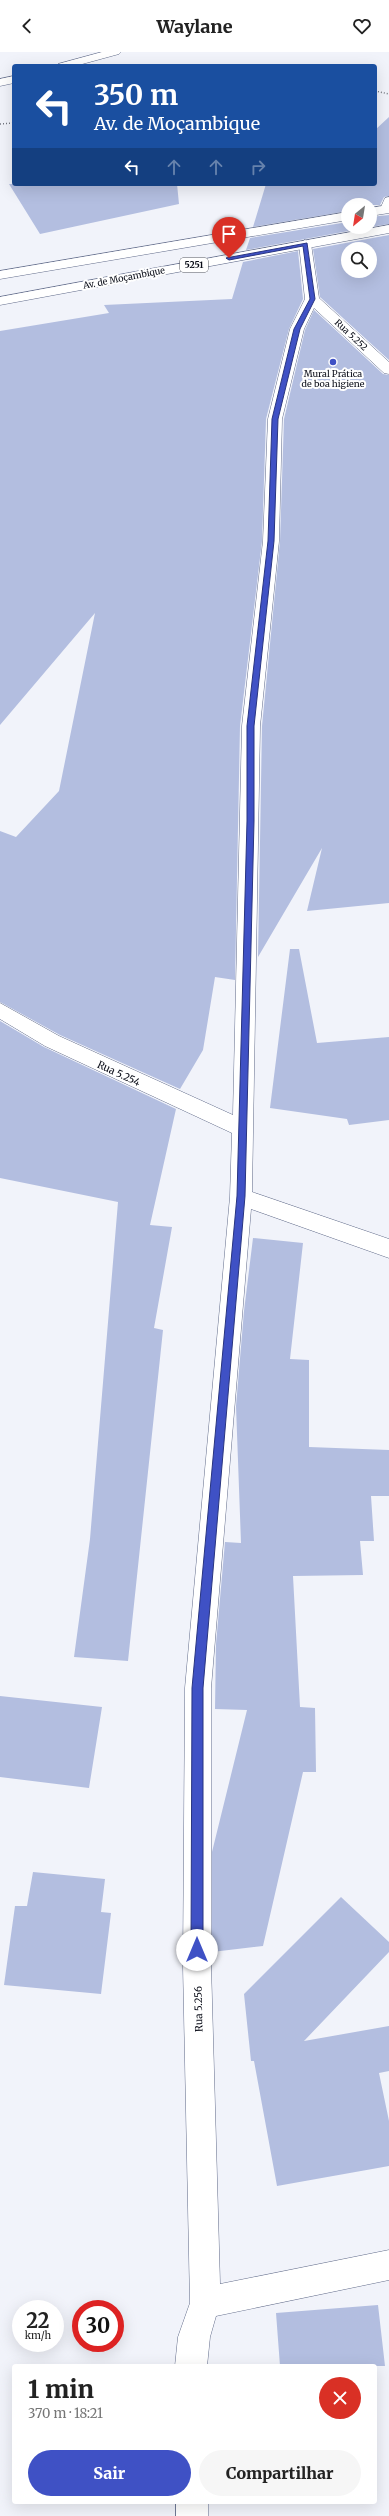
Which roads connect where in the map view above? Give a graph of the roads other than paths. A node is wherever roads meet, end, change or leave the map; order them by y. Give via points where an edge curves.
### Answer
1 (114, 52) edge
2 (69, 64) edge
3 (12, 80) edge
4 (0, 83) edge
5 (388, 206) edge
6 (377, 210) edge
7 (341, 217) edge
8 (389, 229) edge
9 (305, 244) junction
10 (0, 275) edge
11 (312, 299) junction
12 (0, 301) edge
13 (389, 370) edge
14 (0, 1010) edge
15 (241, 1128) junction
16 (241, 1196) junction
17 (389, 1250) edge
18 (389, 2265) edge
19 (205, 2303) junction
20 (191, 2364) edge
21 (192, 2504) edge
22 (192, 2516) edge

1 - 2 main road
3 - 4 main road
5 - 6 main road
7 - 10 main road, 5251
8 - 9 main road, Av. de Moçambique / 5251
9 - 11 main road
9 - 12 main road, Av. de Moçambique / 5251
11 - 13 main road, Rua 5.252
11 - 15 main road, Rua 5.256 via 297,329 275,419 271,541 250,726 250,821
14 - 15 main road, Rua 5.254 via 58,1044
15 - 16 main road, Rua 5.256
16 - 17 main road
16 - 19 main road, Rua 5.256 via 198,1688 197,1965
18 - 19 main road
19 - 20 main road, Rua 5.256 via 194,2337
21 - 22 main road

